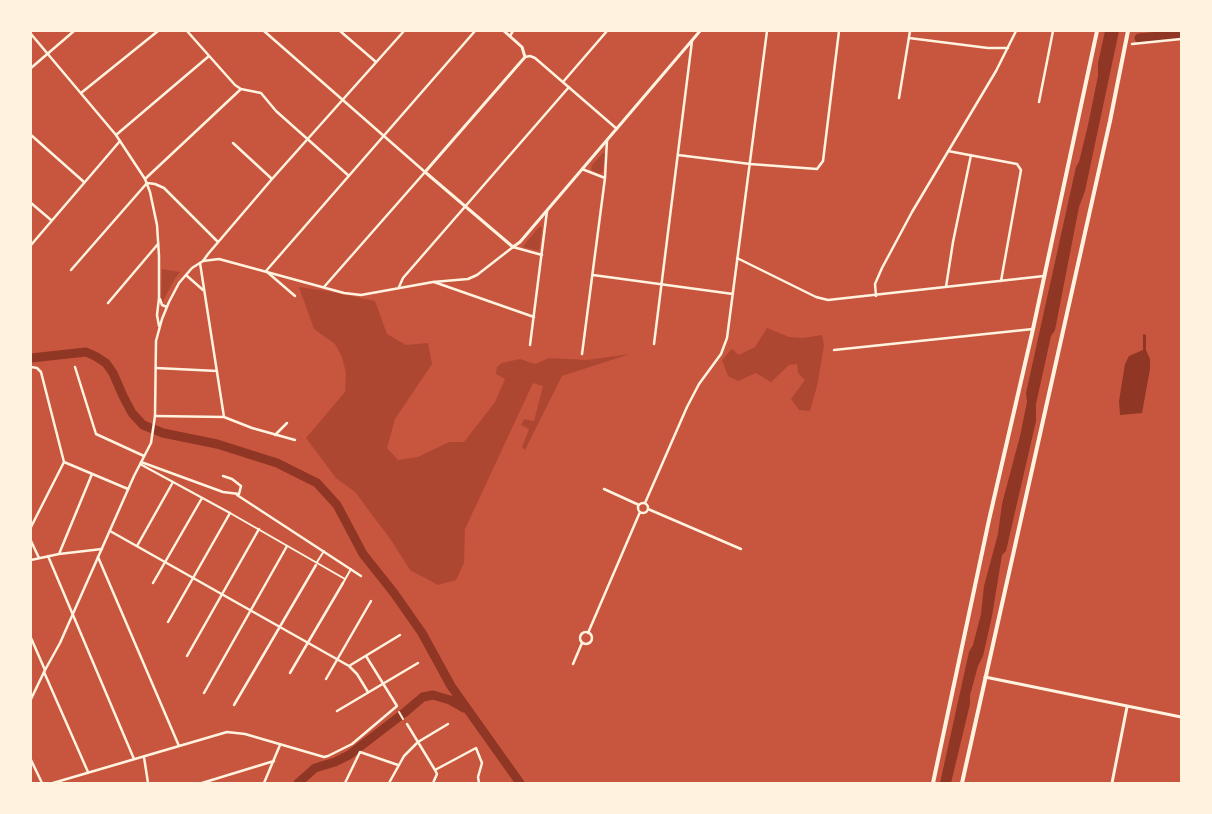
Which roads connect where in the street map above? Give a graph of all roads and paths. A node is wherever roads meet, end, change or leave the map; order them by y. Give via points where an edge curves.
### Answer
1 (74, 31) edge
2 (158, 31) edge
3 (187, 31) edge
4 (264, 31) edge
5 (340, 31) edge
6 (404, 31) edge
7 (475, 31) edge
8 (504, 31) edge
9 (514, 31) edge
10 (607, 31) edge
11 (700, 31) edge
12 (839, 31) edge
13 (910, 31) edge
14 (1016, 31) edge
15 (1053, 31) edge
16 (1097, 31) edge
17 (1128, 31) edge
18 (766, 32) edge
19 (31, 34) edge
20 (510, 36) junction
21 (909, 38) junction
22 (1181, 39) edge
23 (692, 41) junction
24 (1126, 43) junction
25 (1132, 44) joint
26 (1008, 48) junction
27 (48, 54) junction
28 (210, 56) junction
29 (525, 57) junction
30 (376, 62) junction
31 (31, 68) edge
32 (563, 82) junction
33 (569, 87) junction
34 (241, 88) junction
35 (81, 93) junction
36 (899, 98) dead end
37 (342, 100) junction
38 (1039, 102) dead end
39 (617, 129) junction
40 (31, 135) edge
41 (116, 135) junction
42 (384, 136) junction
43 (308, 140) junction
44 (607, 140) junction
45 (120, 141) junction
46 (233, 144) dead end
47 (948, 151) junction
48 (678, 155) junction
49 (971, 155) junction
50 (750, 164) junction
51 (582, 170) junction
52 (425, 172) junction
53 (349, 176) junction
54 (605, 178) junction
55 (145, 179) junction
56 (272, 179) junction
57 (84, 182) junction
58 (147, 183) junction
59 (31, 203) edge
60 (466, 206) junction
61 (547, 210) junction
62 (51, 220) junction
63 (218, 242) junction
64 (158, 244) junction
65 (31, 245) edge
66 (513, 247) junction
67 (542, 255) junction
68 (737, 258) junction
69 (202, 262) junction
70 (71, 270) dead end
71 (266, 271) junction
72 (186, 275) junction
73 (593, 275) junction
74 (1044, 276) junction
75 (1001, 281) junction
76 (433, 282) junction
77 (662, 285) junction
78 (324, 287) junction
79 (399, 287) junction
80 (946, 287) junction
81 (204, 291) junction
82 (733, 294) junction
83 (295, 296) dead end
84 (876, 296) junction
85 (159, 298) junction
86 (108, 303) dead end
87 (167, 308) junction
88 (534, 317) junction
89 (160, 327) junction
90 (1033, 329) junction
91 (654, 344) dead end
92 (530, 345) dead end
93 (834, 350) dead end
94 (582, 354) dead end
95 (32, 367) edge
96 (75, 368) dead end
97 (154, 368) junction
98 (217, 371) junction
99 (155, 416) junction
100 (224, 417) junction
101 (287, 423) dead end
102 (275, 436) junction
103 (295, 440) dead end
104 (144, 456) junction
105 (64, 462) junction
106 (141, 463) junction
107 (92, 474) junction
108 (223, 476) dead end
109 (172, 482) junction
110 (128, 489) junction
111 (604, 489) dead end
112 (237, 494) junction
113 (202, 498) junction
114 (644, 503) junction
115 (639, 505) junction
116 (648, 509) junction
117 (640, 512) junction
118 (230, 513) junction
119 (31, 527) edge
120 (259, 529) junction
121 (110, 531) junction
122 (31, 541) edge
123 (137, 546) junction
124 (287, 546) junction
125 (102, 548) junction
126 (741, 549) dead end
127 (324, 551) junction
128 (59, 554) junction
129 (48, 556) junction
130 (98, 556) junction
131 (40, 558) junction
132 (31, 560) edge
133 (164, 563) junction
134 (316, 564) junction
135 (351, 569) junction
136 (362, 576) dead end
137 (193, 579) junction
138 (345, 579) junction
139 (153, 583) dead end
140 (343, 583) joint
141 (222, 595) junction
142 (370, 601) dead end
143 (250, 612) junction
144 (72, 615) junction
145 (168, 622) dead end
146 (279, 628) junction
147 (588, 633) junction
148 (400, 635) dead end
149 (31, 638) edge
150 (582, 643) junction
151 (307, 644) junction
152 (187, 656) dead end
153 (366, 656) junction
154 (336, 660) junction
155 (418, 663) dead end
156 (573, 664) dead end
157 (349, 666) junction
158 (44, 671) junction
159 (290, 673) dead end
160 (985, 677) junction
161 (326, 679) dead end
162 (383, 684) junction
163 (368, 692) junction
164 (204, 693) dead end
165 (31, 699) edge
166 (234, 705) dead end
167 (1127, 706) junction
168 (337, 711) dead end
169 (399, 712) dead end
170 (1181, 717) edge
171 (403, 719) dead end
172 (407, 724) dead end
173 (448, 724) dead end
174 (418, 742) junction
175 (280, 745) junction
176 (179, 746) junction
177 (144, 757) junction
178 (134, 759) junction
179 (31, 760) edge
180 (274, 762) junction
181 (398, 765) junction
182 (435, 770) junction
183 (88, 772) junction
184 (42, 783) edge
185 (53, 783) edge
186 (148, 783) edge
187 (202, 783) edge
188 (264, 783) edge
189 (344, 783) edge
190 (389, 783) edge
191 (434, 783) edge
192 (479, 783) edge
193 (933, 783) edge
194 (962, 783) edge
195 (1112, 783) edge

1 - 27 street
2 - 35 street
3 - 28 street
4 - 37 street
5 - 30 street
6 - 30 street
7 - 42 street
8 - 20 main road
9 - 20 street
10 - 32 street
11 - 23 main road
12 - 50 street via 821,166 815,170
13 - 21 street
14 - 26 street
15 - 38 street
16 - 74 highway
17 - 24 highway
18 - 50 street
19 - 27 street
20 - 29 main road via 522,46
21 - 26 street
21 - 36 street
22 - 25 street
23 - 39 main road
23 - 48 street
24 - 25 street
24 - 160 highway
26 - 47 street
27 - 31 street
27 - 35 street
28 - 34 street
28 - 41 street
29 - 32 street via 535,58
29 - 52 main road
30 - 37 street
32 - 33 street
33 - 39 street
33 - 60 street
34 - 43 street via 261,93
34 - 55 street
35 - 41 street
37 - 42 street
37 - 43 street
39 - 44 main road
40 - 57 street
41 - 45 street
42 - 52 street
42 - 53 street
43 - 53 street
43 - 56 street
44 - 51 main road
44 - 54 street
45 - 55 street
45 - 57 street
46 - 56 street
47 - 49 street
47 - 84 street via 882,268 876,284
48 - 50 street
48 - 77 street
49 - 75 street via 1020,167
49 - 80 street
50 - 68 street
51 - 54 street
51 - 61 main road
52 - 60 main road
52 - 78 street
53 - 71 street
54 - 73 street
55 - 58 street
56 - 63 street
57 - 62 street
58 - 63 street via 164,188
58 - 64 street
58 - 70 street
59 - 62 street
60 - 66 main road
60 - 79 street via 403,278
61 - 66 main road
61 - 67 street
62 - 65 street
63 - 69 street
64 - 85 street
64 - 86 street
66 - 67 street
66 - 76 street via 474,277
67 - 88 street
68 - 82 street
68 - 84 street via 822,299
69 - 71 street via 219,259
69 - 72 street
69 - 81 street
71 - 78 street
71 - 83 street
72 - 81 street
72 - 87 street
73 - 77 street
73 - 94 street
74 - 75 street
74 - 90 highway
75 - 80 street
76 - 79 street
76 - 88 street
77 - 82 street
77 - 91 street
78 - 79 street via 357,295
80 - 84 street
81 - 98 street
82 - 114 street via 725,344 687,407
85 - 87 street
85 - 89 street via 157,315
87 - 89 street
88 - 92 street
89 - 97 street
90 - 93 street
90 - 193 highway
95 - 105 street via 41,372
96 - 104 street via 96,434
97 - 98 street
97 - 99 street
98 - 100 street
99 - 100 street
99 - 104 street via 153,437
100 - 102 street
101 - 102 street
102 - 103 street
104 - 106 street
105 - 107 street
105 - 119 street
106 - 109 street
106 - 110 street
106 - 112 street
107 - 110 street
107 - 128 street
108 - 112 street via 241,486
109 - 113 street
109 - 123 street
110 - 121 street
111 - 115 street
112 - 127 street
113 - 118 street
113 - 133 street
114 - 115 street
114 - 116 street
115 - 117 street
116 - 117 street via 645,514
116 - 126 street
117 - 147 street
118 - 120 street
118 - 137 street
120 - 124 street
120 - 141 street
121 - 123 street
121 - 125 street
122 - 131 street
123 - 133 street
124 - 134 street
124 - 143 street
125 - 128 street
125 - 130 street
127 - 134 street
127 - 135 street
128 - 129 street
129 - 131 street
129 - 144 street
130 - 144 street
130 - 176 street
131 - 132 street
133 - 137 street
133 - 139 street
134 - 138 street
134 - 146 street
135 - 136 street
135 - 138 street
137 - 141 street
137 - 145 street
138 - 140 street
140 - 151 street
141 - 143 street
141 - 152 street
142 - 154 street
143 - 146 street
143 - 164 street
144 - 158 street
144 - 178 street
146 - 151 street
146 - 166 street
147 - 150 street via 580,636
147 - 150 street via 591,642
148 - 153 street
149 - 158 street
150 - 156 street
151 - 154 street
151 - 159 street
153 - 157 street
153 - 162 street
154 - 157 street
154 - 161 street
155 - 162 street
157 - 163 street
158 - 165 street
158 - 183 street
160 - 167 main road
160 - 194 highway
162 - 163 street
162 - 175 street via 396,706 352,744 328,756
163 - 168 street
167 - 170 main road
167 - 195 main road
169 - 171 street
172 - 174 street
173 - 174 street
174 - 181 street
174 - 182 street
175 - 176 street via 227,732
175 - 180 street
176 - 177 street
177 - 178 street
177 - 186 street
178 - 183 street
179 - 184 street
180 - 187 street
180 - 188 street
181 - 189 street via 360,752
181 - 190 street
182 - 191 street
182 - 192 street via 476,748 482,763
183 - 185 street

